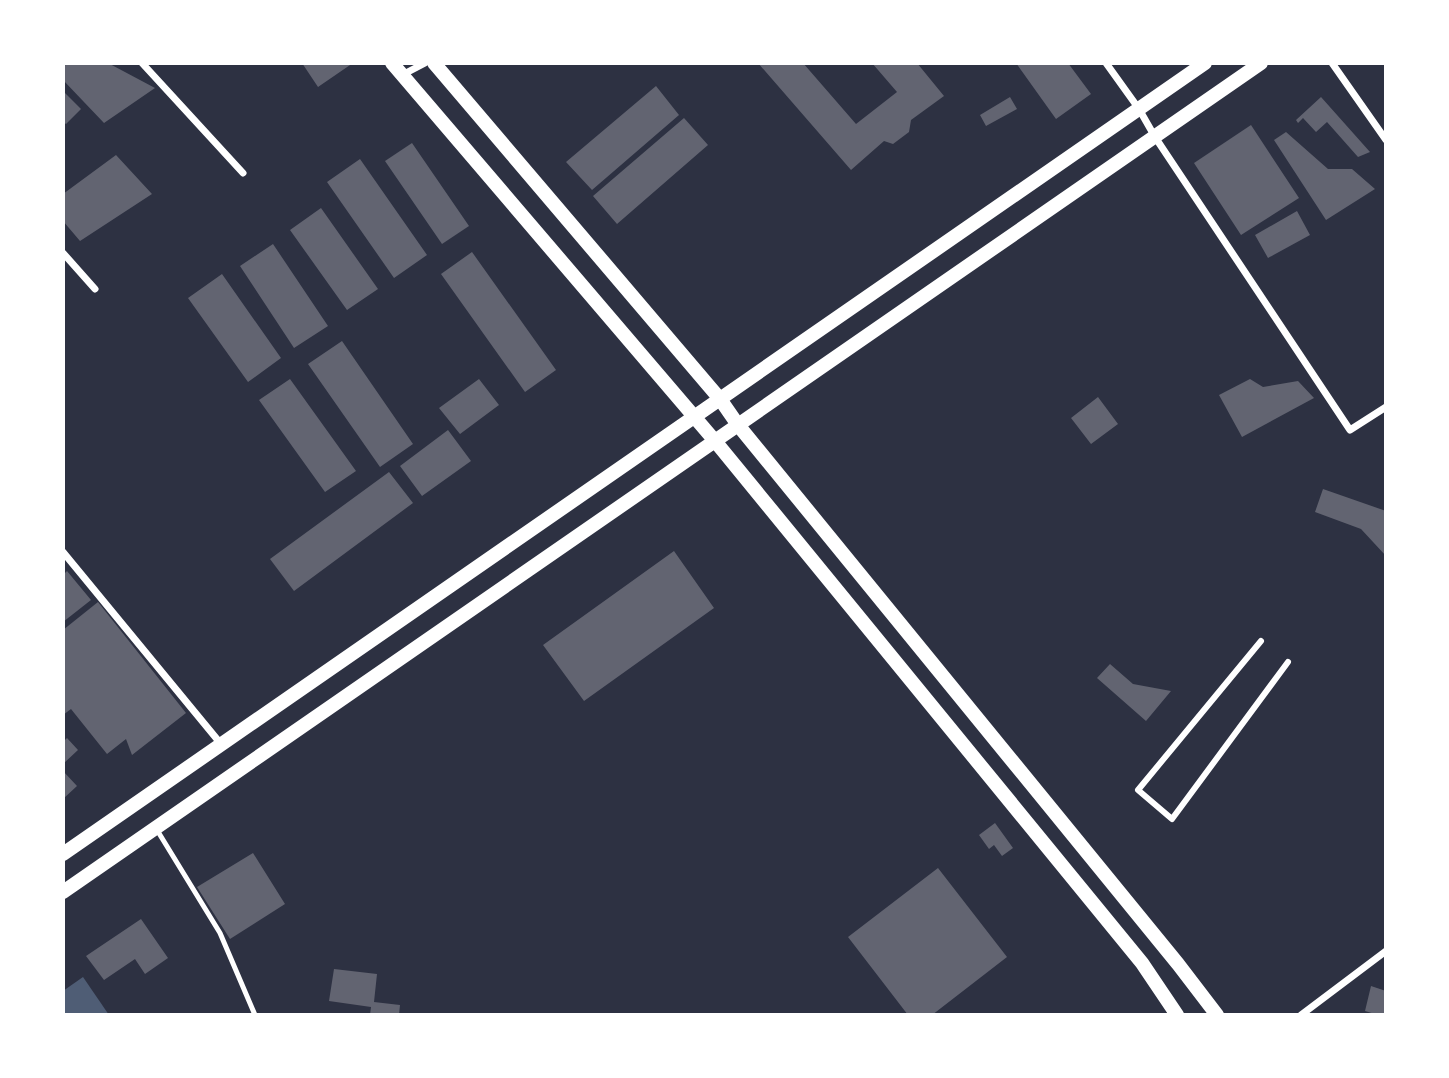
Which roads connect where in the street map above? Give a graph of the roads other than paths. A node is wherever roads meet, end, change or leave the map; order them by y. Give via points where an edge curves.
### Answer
1 (142, 63) edge
2 (392, 63) edge
3 (425, 63) edge
4 (434, 63) edge
5 (1106, 63) edge
6 (1205, 63) edge
7 (1261, 63) edge
8 (1332, 63) edge
9 (402, 75) junction
10 (1139, 109) junction
11 (1155, 137) junction
12 (1386, 141) edge
13 (243, 173) dead end
14 (63, 253) edge
15 (95, 289) dead end
16 (720, 399) junction
17 (1386, 407) edge
18 (694, 417) junction
19 (738, 425) junction
20 (715, 441) junction
21 (63, 552) edge
22 (1261, 641) dead end
23 (1288, 662) dead end
24 (221, 744) junction
25 (156, 828) junction
26 (65, 850) edge
27 (63, 892) edge
28 (1386, 951) edge
29 (255, 1015) edge
30 (1177, 1015) edge
31 (1217, 1015) edge
32 (1301, 1015) edge

1 - 13 street
2 - 9 main road
3 - 9 street
4 - 16 main road
5 - 10 street
6 - 10 main road
7 - 11 main road
8 - 12 street
9 - 18 main road
10 - 11 street
10 - 16 main road
11 - 17 street via 1350,430
11 - 19 main road
14 - 15 street
16 - 18 main road
16 - 19 main road
18 - 20 main road
18 - 24 main road
19 - 20 main road
19 - 31 main road
20 - 25 main road
20 - 30 main road via 1133,952
21 - 24 street
22 - 23 street via 1138,790 1172,819
24 - 26 main road
25 - 27 main road
25 - 29 lane via 220,933
28 - 32 street

